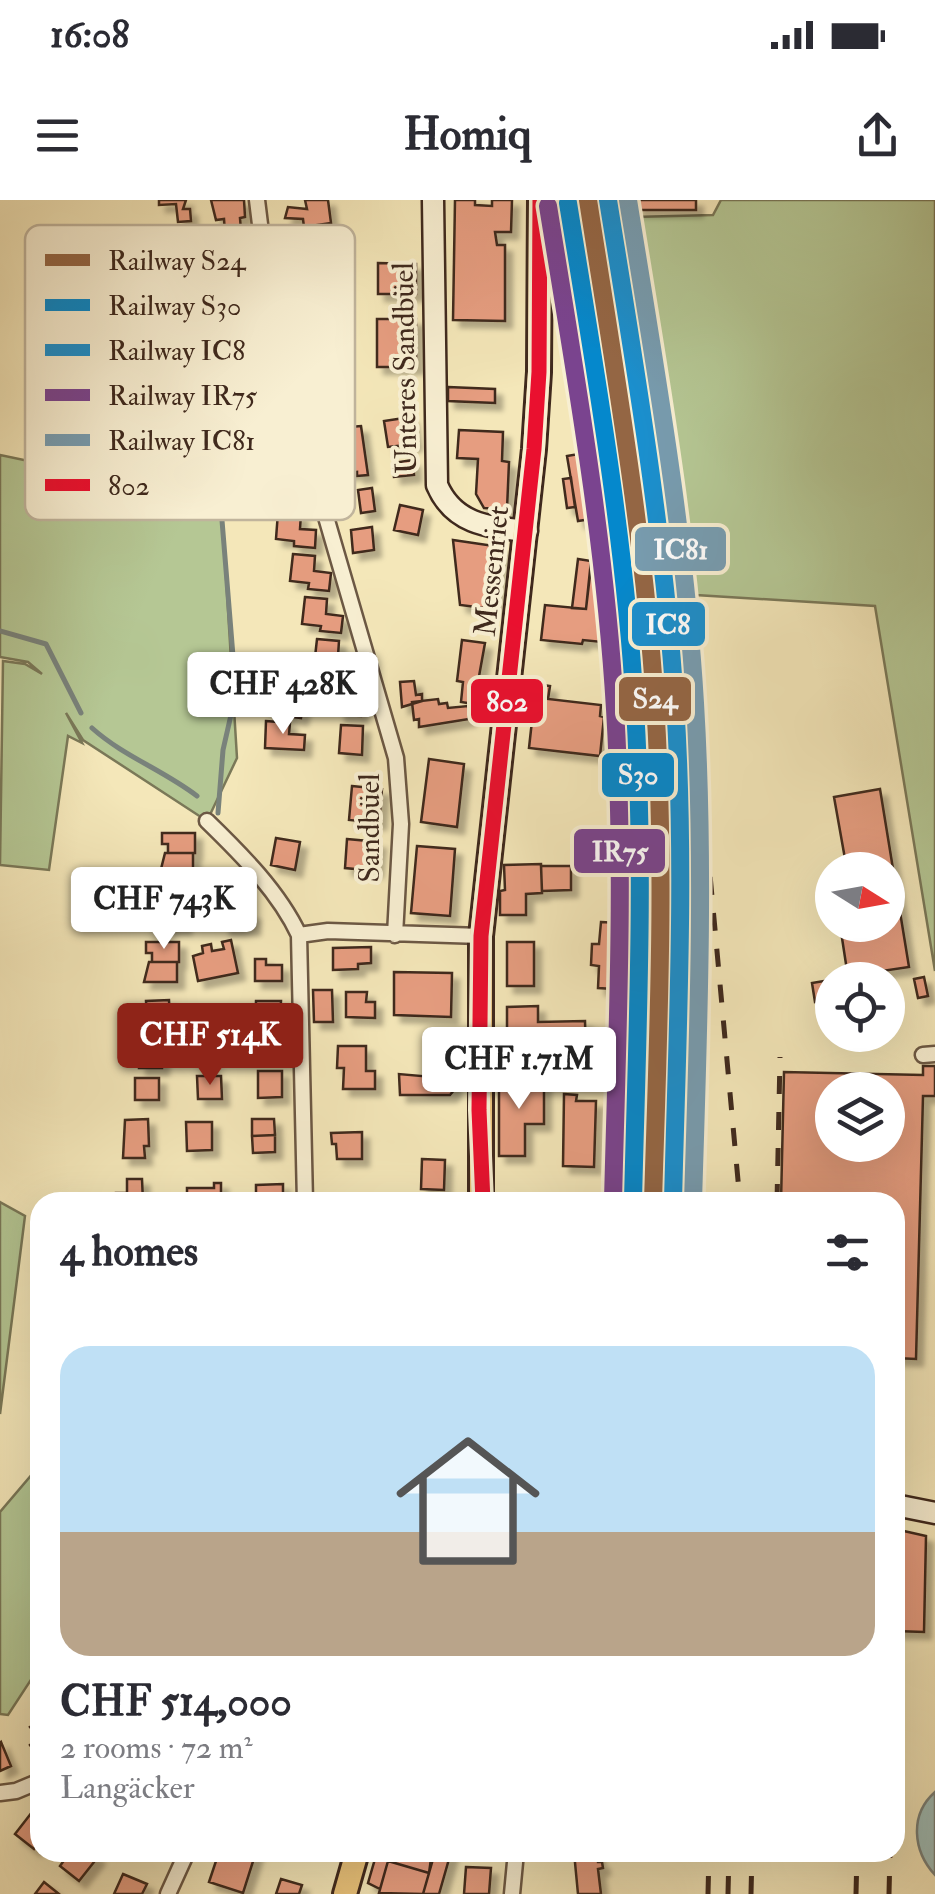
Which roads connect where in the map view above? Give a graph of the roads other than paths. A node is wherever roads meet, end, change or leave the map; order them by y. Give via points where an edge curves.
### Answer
1 (257, 200) edge
2 (433, 200) edge
3 (540, 200) edge
4 (260, 225) edge
5 (327, 520) edge
6 (527, 532) junction
7 (208, 821) dead end
8 (299, 935) junction
9 (395, 935) junction
10 (480, 936) junction
11 (304, 1192) edge
12 (482, 1192) edge
13 (905, 1507) edge
14 (935, 1513) edge
15 (30, 1784) edge
16 (0, 1792) edge
17 (182, 1862) edge
18 (354, 1862) edge
19 (515, 1862) edge
20 (168, 1894) edge
21 (345, 1894) edge
22 (512, 1894) edge

1 - 4 street, Sandbüel
2 - 6 street, Unteres Sandbüel via 437,486 455,514
3 - 6 main road, Messenriet via 539,372
5 - 9 street, Sandbüel via 396,758 401,824
6 - 10 main road, Messenriet
7 - 8 street via 260,878
8 - 9 street
8 - 11 street
9 - 10 street
10 - 12 main road, Messenriet
13 - 14 street
15 - 16 street
17 - 20 street
18 - 21 main road
19 - 22 street

